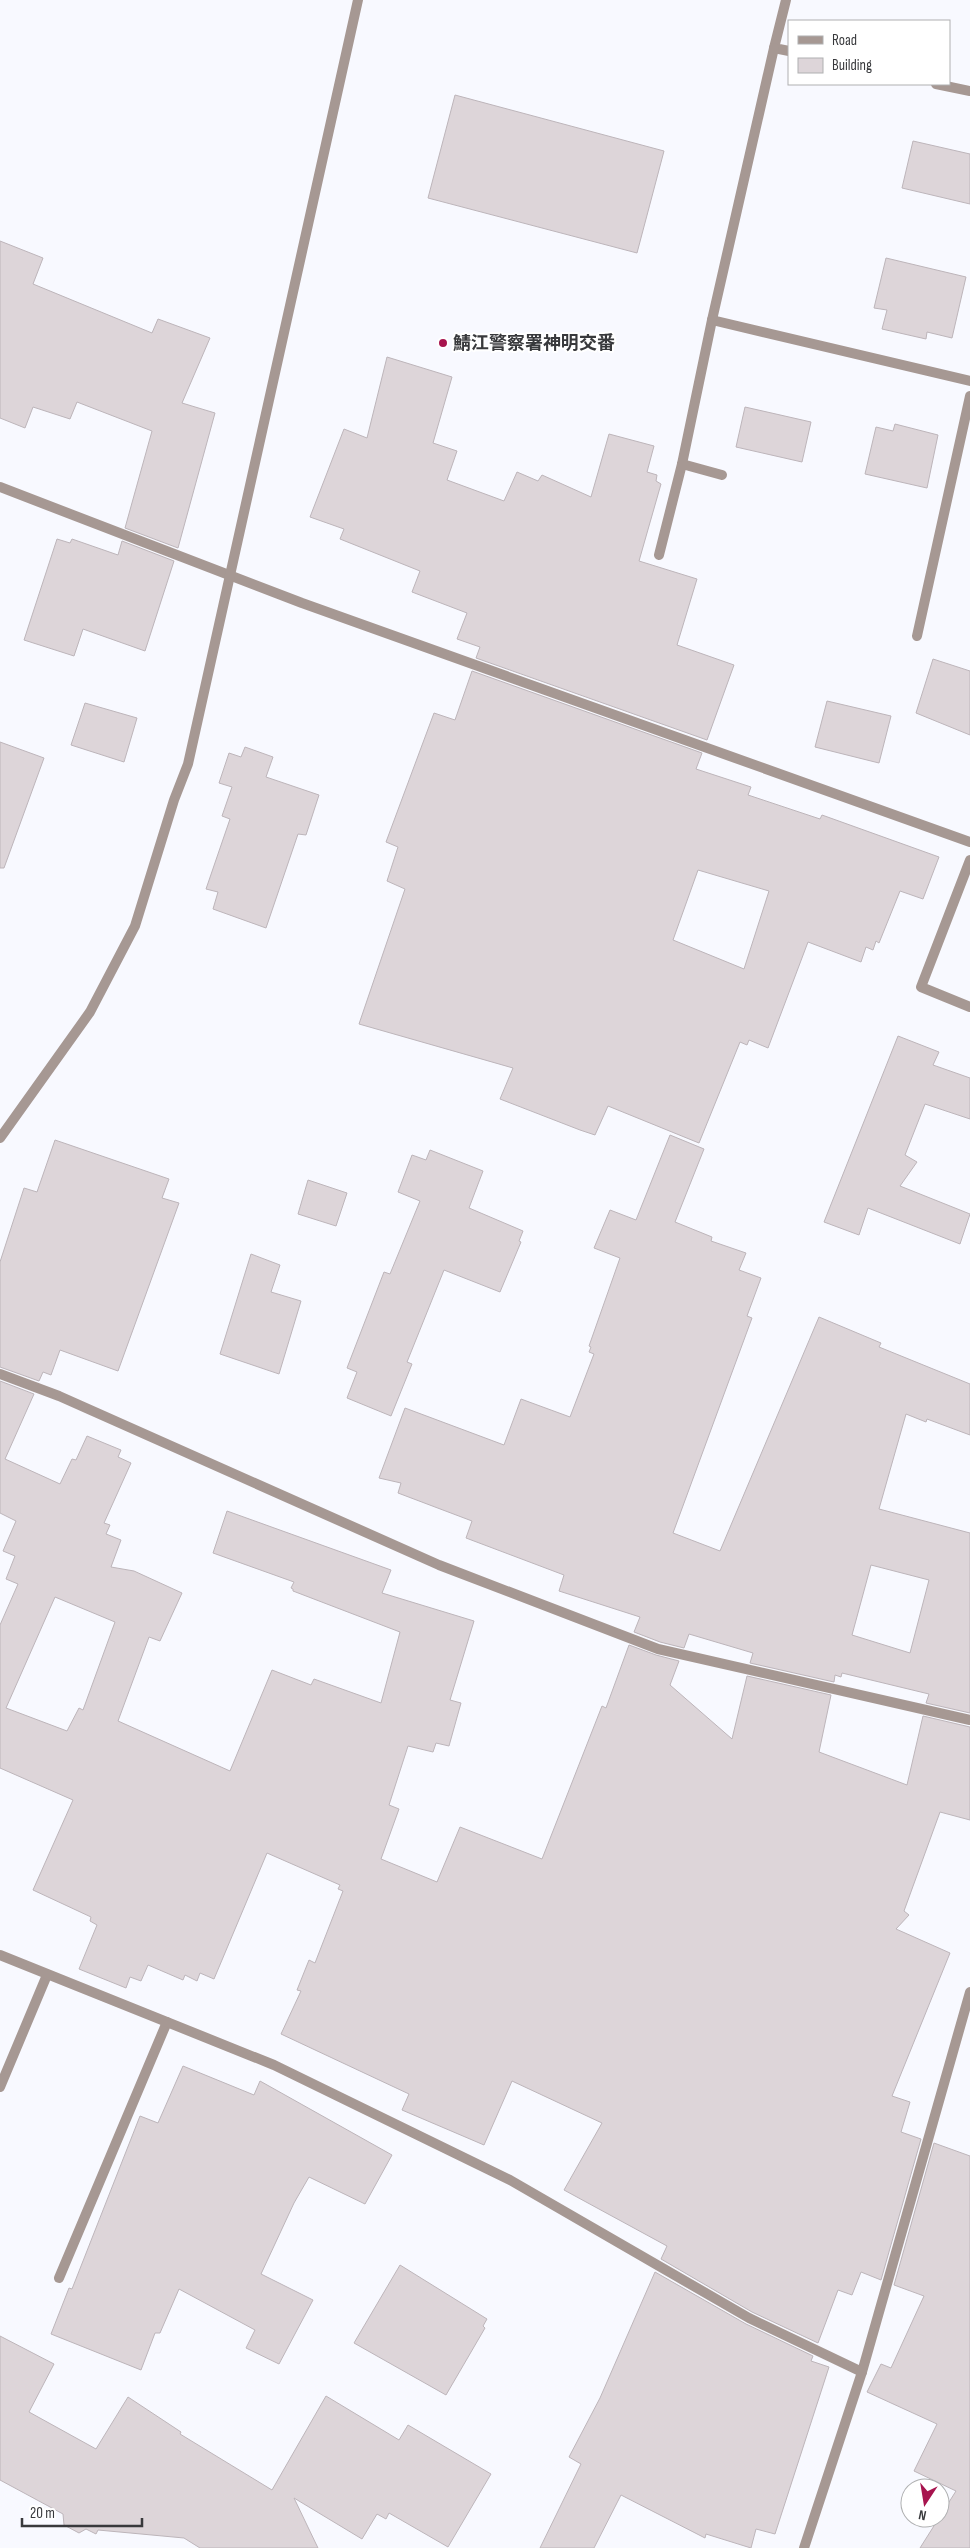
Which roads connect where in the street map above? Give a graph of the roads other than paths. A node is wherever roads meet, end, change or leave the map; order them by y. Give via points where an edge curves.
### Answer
1 (358, 0) edge
2 (786, 0) edge
3 (774, 48) junction
4 (788, 51) edge
5 (941, 85) edge
6 (970, 91) edge
7 (712, 320) junction
8 (970, 381) edge
9 (970, 396) edge
10 (682, 464) junction
11 (722, 475) dead end
12 (0, 488) edge
13 (659, 555) dead end
14 (230, 576) junction
15 (918, 636) dead end
16 (970, 842) edge
17 (970, 860) edge
18 (970, 1007) edge
19 (0, 1138) edge
20 (0, 1374) edge
21 (970, 1720) edge
22 (0, 1956) edge
23 (47, 1974) junction
24 (970, 1992) edge
25 (167, 2022) junction
26 (0, 2087) edge
27 (59, 2278) dead end
28 (862, 2372) junction
29 (804, 2548) edge

1 - 14 street
2 - 3 street
3 - 4 street
3 - 7 street
5 - 6 street
7 - 8 street
7 - 10 street
9 - 15 street
10 - 11 street
10 - 13 street
12 - 14 street
14 - 16 street
14 - 19 street via 188,764 135,926 90,1012
17 - 18 street via 921,987
20 - 21 street via 60,1396 439,1565 658,1649
22 - 23 street
23 - 25 street
23 - 26 street
24 - 28 street
25 - 27 street
25 - 28 street via 274,2065 510,2180 749,2318
28 - 29 street

